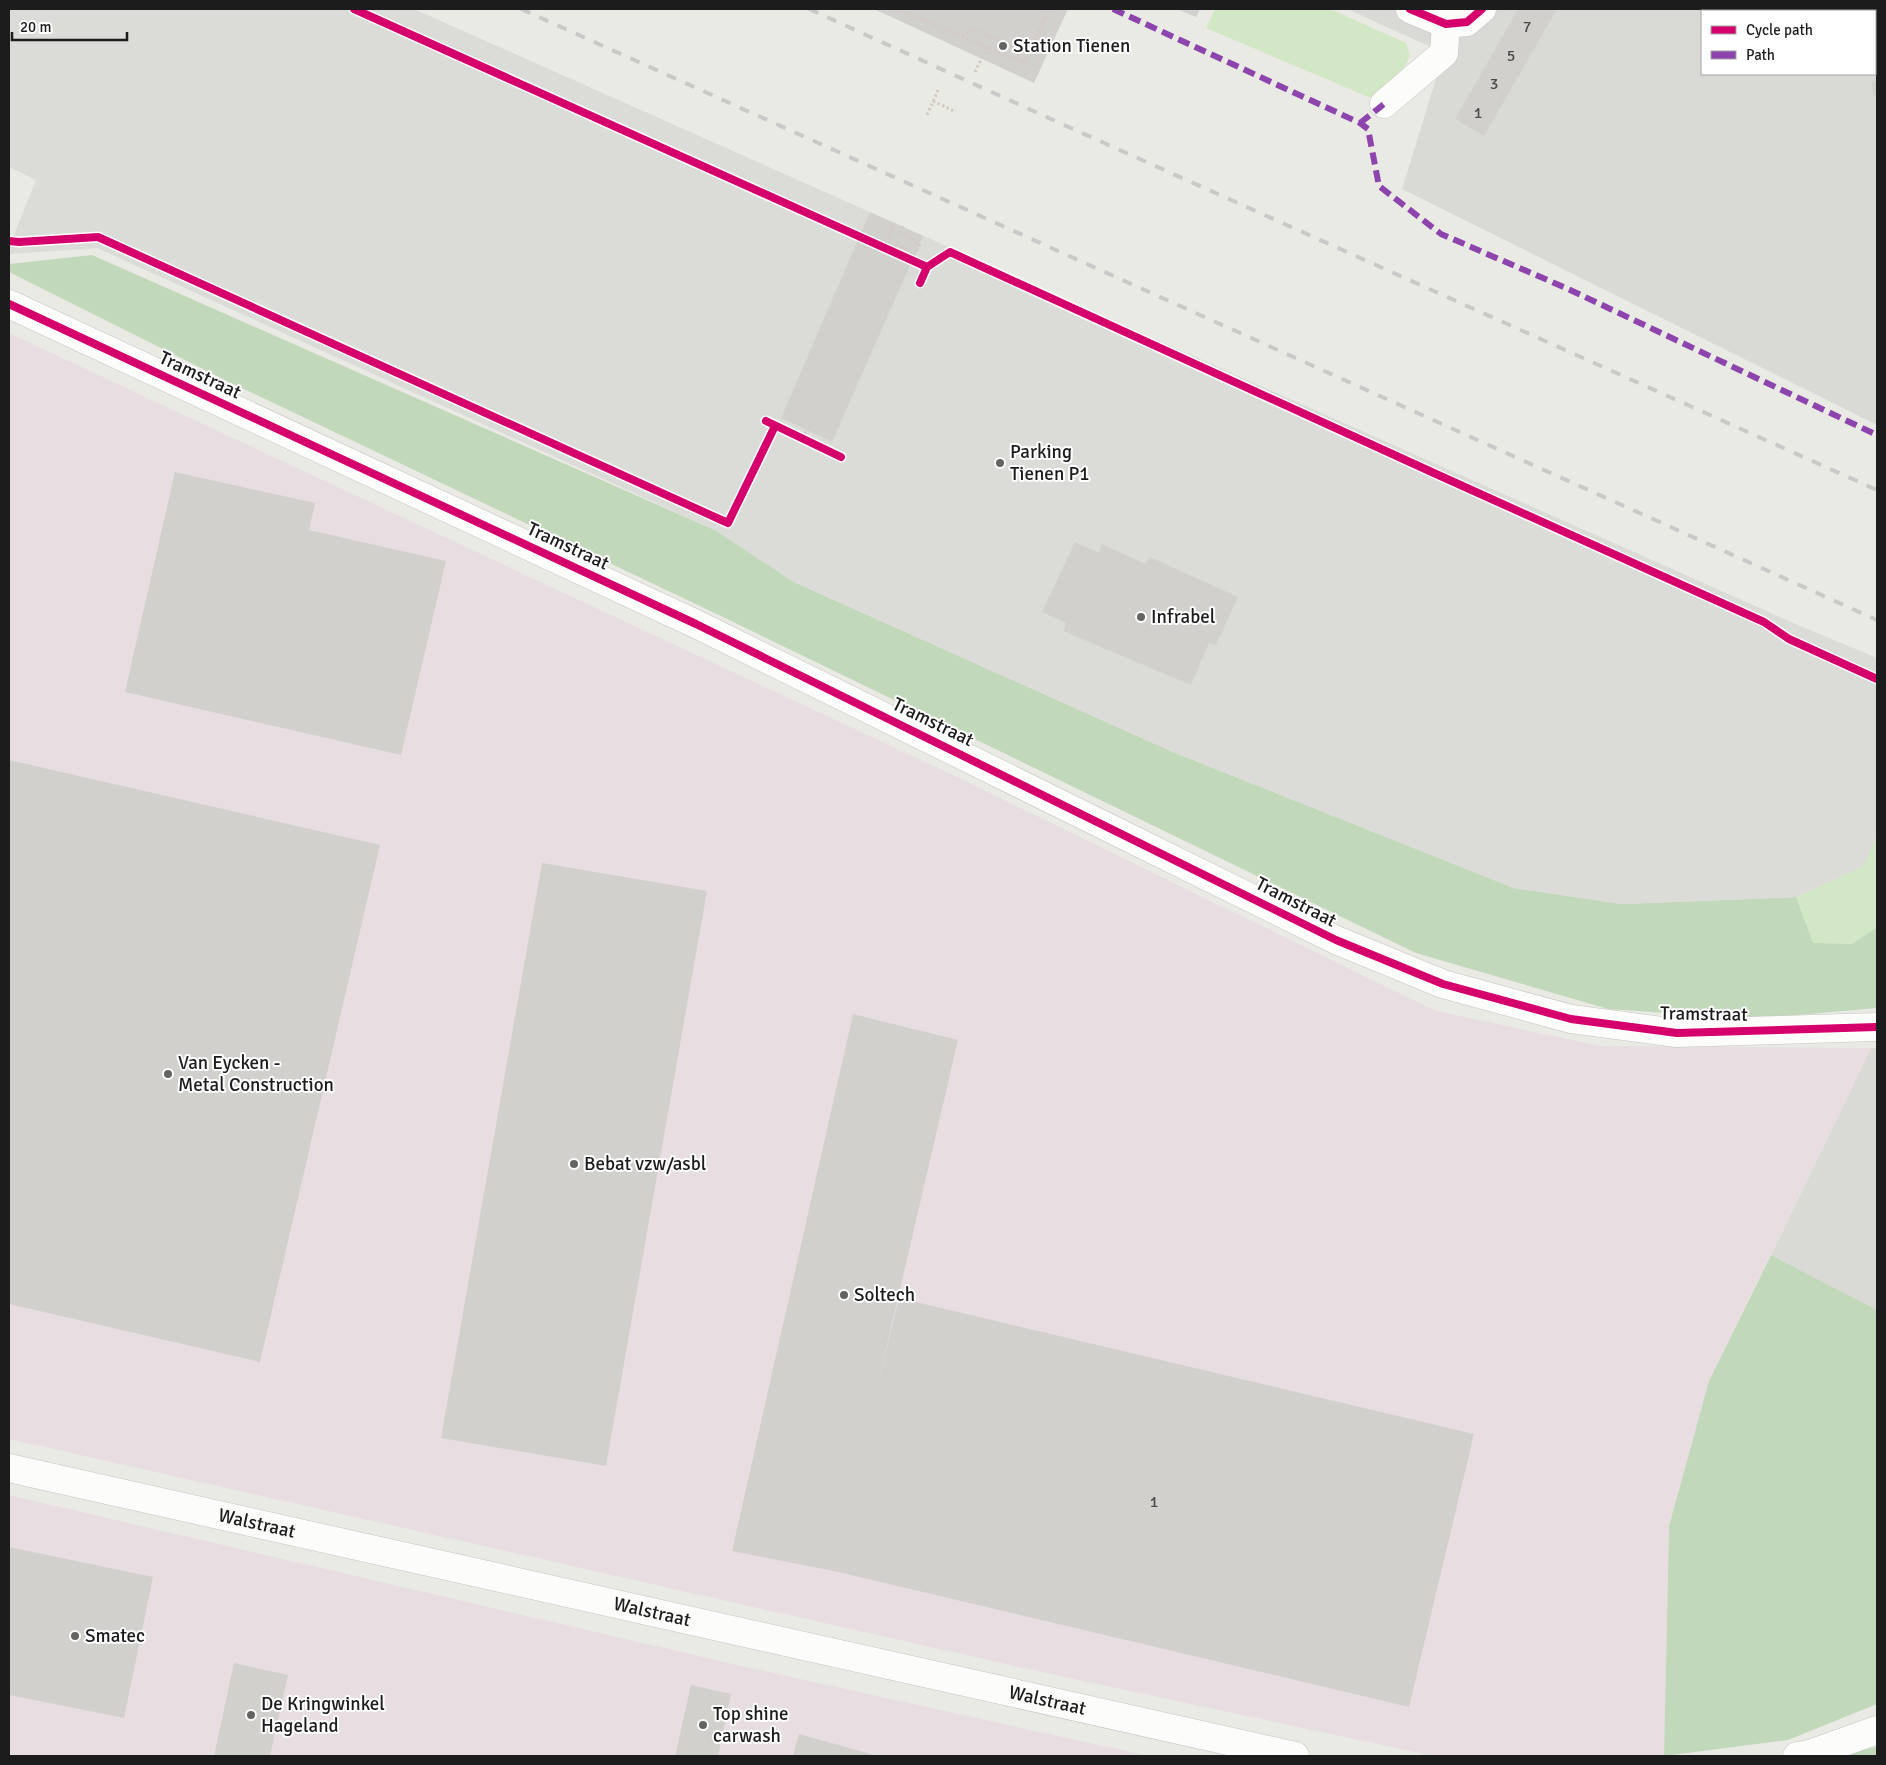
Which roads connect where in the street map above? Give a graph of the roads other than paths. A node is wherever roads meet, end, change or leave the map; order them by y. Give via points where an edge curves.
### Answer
1 (1410, 9) edge
2 (1482, 9) edge
3 (1446, 24) junction
4 (1384, 104) dead end
5 (9, 304) edge
6 (1877, 1027) edge
7 (9, 1468) edge
8 (1877, 1730) edge
9 (1295, 1756) edge
10 (1797, 1756) edge

1 - 3 street
2 - 3 street via 1467,22
3 - 4 street via 1444,53
5 - 6 street, Tramstraat via 696,624 1336,940 1443,984 1571,1019 1677,1033
7 - 9 street, Walstraat
8 - 10 street

